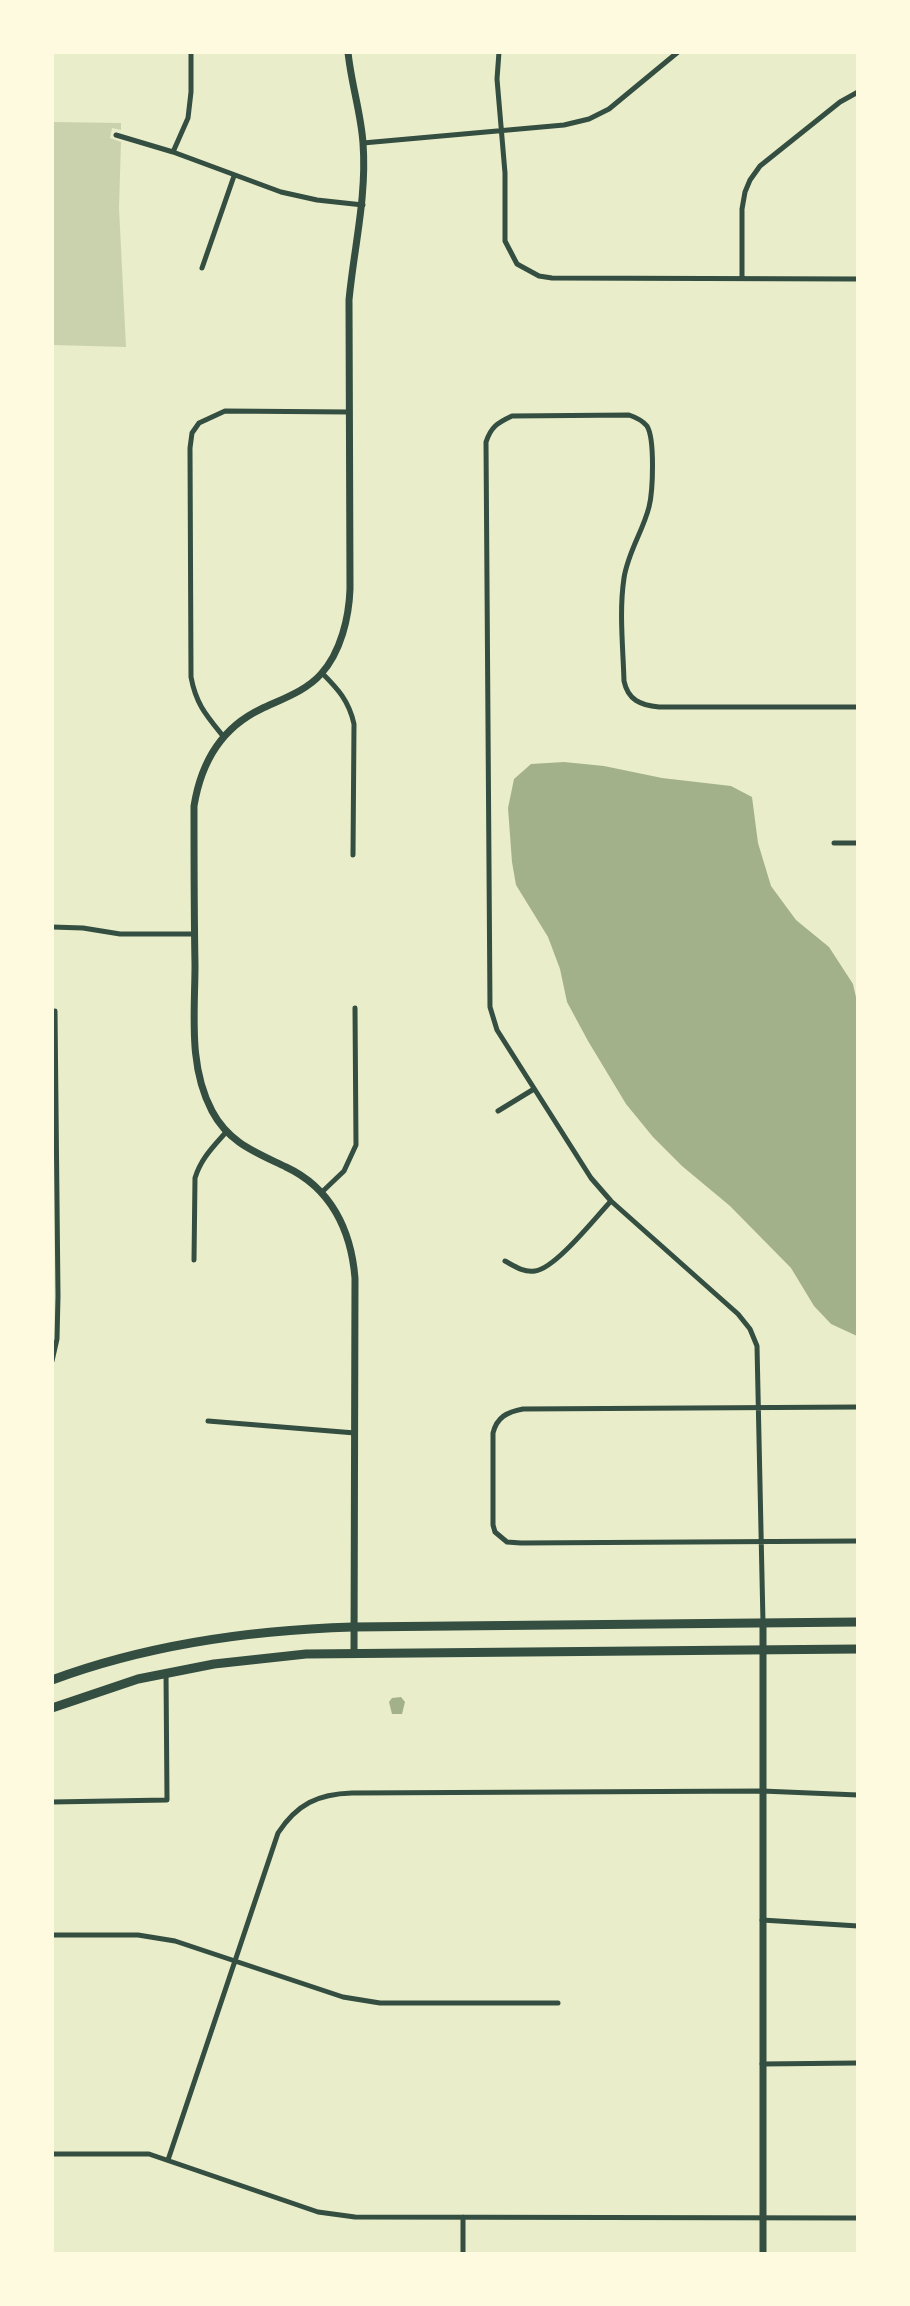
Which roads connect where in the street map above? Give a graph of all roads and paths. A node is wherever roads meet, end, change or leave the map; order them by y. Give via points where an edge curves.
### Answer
1 (191, 52) edge
2 (348, 52) edge
3 (499, 52) edge
4 (678, 52) edge
5 (858, 92) edge
6 (502, 130) junction
7 (116, 135) dead end
8 (363, 143) junction
9 (173, 152) junction
10 (234, 176) junction
11 (363, 205) junction
12 (202, 268) dead end
13 (742, 278) junction
14 (858, 279) edge
15 (349, 412) junction
16 (322, 673) junction
17 (858, 707) edge
18 (223, 736) junction
19 (834, 843) dead end
20 (858, 843) edge
21 (353, 855) dead end
22 (52, 927) edge
23 (194, 934) junction
24 (355, 1008) dead end
25 (55, 1011) dead end
26 (534, 1090) junction
27 (498, 1111) dead end
28 (227, 1131) junction
29 (54, 1157) edge
30 (322, 1192) junction
31 (611, 1201) junction
32 (194, 1260) dead end
33 (505, 1261) dead end
34 (55, 1296) edge
35 (52, 1362) edge
36 (858, 1407) edge
37 (759, 1408) junction
38 (208, 1421) dead end
39 (355, 1433) junction
40 (858, 1541) edge
41 (761, 1542) junction
42 (858, 1622) edge
43 (763, 1623) junction
44 (353, 1627) junction
45 (858, 1649) edge
46 (763, 1650) junction
47 (354, 1653) junction
48 (166, 1673) junction
49 (52, 1679) edge
50 (52, 1708) edge
51 (762, 1791) junction
52 (858, 1795) edge
53 (52, 1802) edge
54 (762, 1920) junction
55 (858, 1926) edge
56 (52, 1935) edge
57 (234, 1959) junction
58 (558, 2003) dead end
59 (858, 2063) edge
60 (762, 2064) junction
61 (52, 2154) edge
62 (168, 2160) junction
63 (463, 2217) junction
64 (858, 2218) edge
65 (763, 2219) junction
66 (464, 2253) edge
67 (763, 2253) edge

1 - 9 street via 188,118
2 - 8 street
3 - 6 street
4 - 6 street via 609,109 589,119
5 - 13 street via 760,166 750,180 742,209
6 - 8 street
6 - 13 street via 505,241 517,264 528,271 552,278
7 - 9 street
8 - 11 street
9 - 10 street
10 - 11 street via 281,192
10 - 12 street
11 - 15 street via 349,300
13 - 14 street
15 - 16 street via 350,603 343,633
15 - 18 street via 225,411 199,423 192,433 191,677 201,709
16 - 18 street
16 - 21 street via 351,708 354,724
17 - 26 street via 659,706 633,699 624,681 622,593 630,553 652,490 647,427 629,415 512,416 490,431 486,442 490,1007 497,1030
18 - 23 street via 205,764 194,806
19 - 20 street
22 - 23 street via 120,934
23 - 28 street via 197,1069 209,1106
24 - 30 street via 356,1145 344,1171
25 - 29 street
26 - 27 street
26 - 31 street via 590,1178
28 - 30 street via 256,1154 287,1167
28 - 32 street via 208,1152 195,1178
29 - 34 street
30 - 39 street via 347,1233 354,1263
31 - 33 street via 545,1268 522,1270
31 - 37 street via 750,1329 757,1346
34 - 35 street via 57,1339
36 - 37 street
37 - 41 street
37 - 41 street via 523,1409 502,1416 493,1433 493,1525 500,1538 521,1544
38 - 39 street
39 - 44 street
40 - 41 street
41 - 43 street
42 - 43 main road
43 - 44 main road
43 - 46 street
44 - 47 street
44 - 49 main road via 192,1642
45 - 46 main road
46 - 47 main road
46 - 51 street
47 - 48 main road via 253,1658
48 - 50 main road
48 - 53 street via 167,1800
51 - 52 street
51 - 54 street
51 - 57 street via 352,1793 323,1797 289,1815 278,1833
54 - 55 street
54 - 60 street
56 - 57 street via 138,1935
57 - 58 street via 343,1997 380,2003
57 - 62 street
59 - 60 street
60 - 65 street
61 - 62 street via 132,2153
62 - 63 street via 335,2215
63 - 65 street
63 - 66 street
64 - 65 street
65 - 67 street

